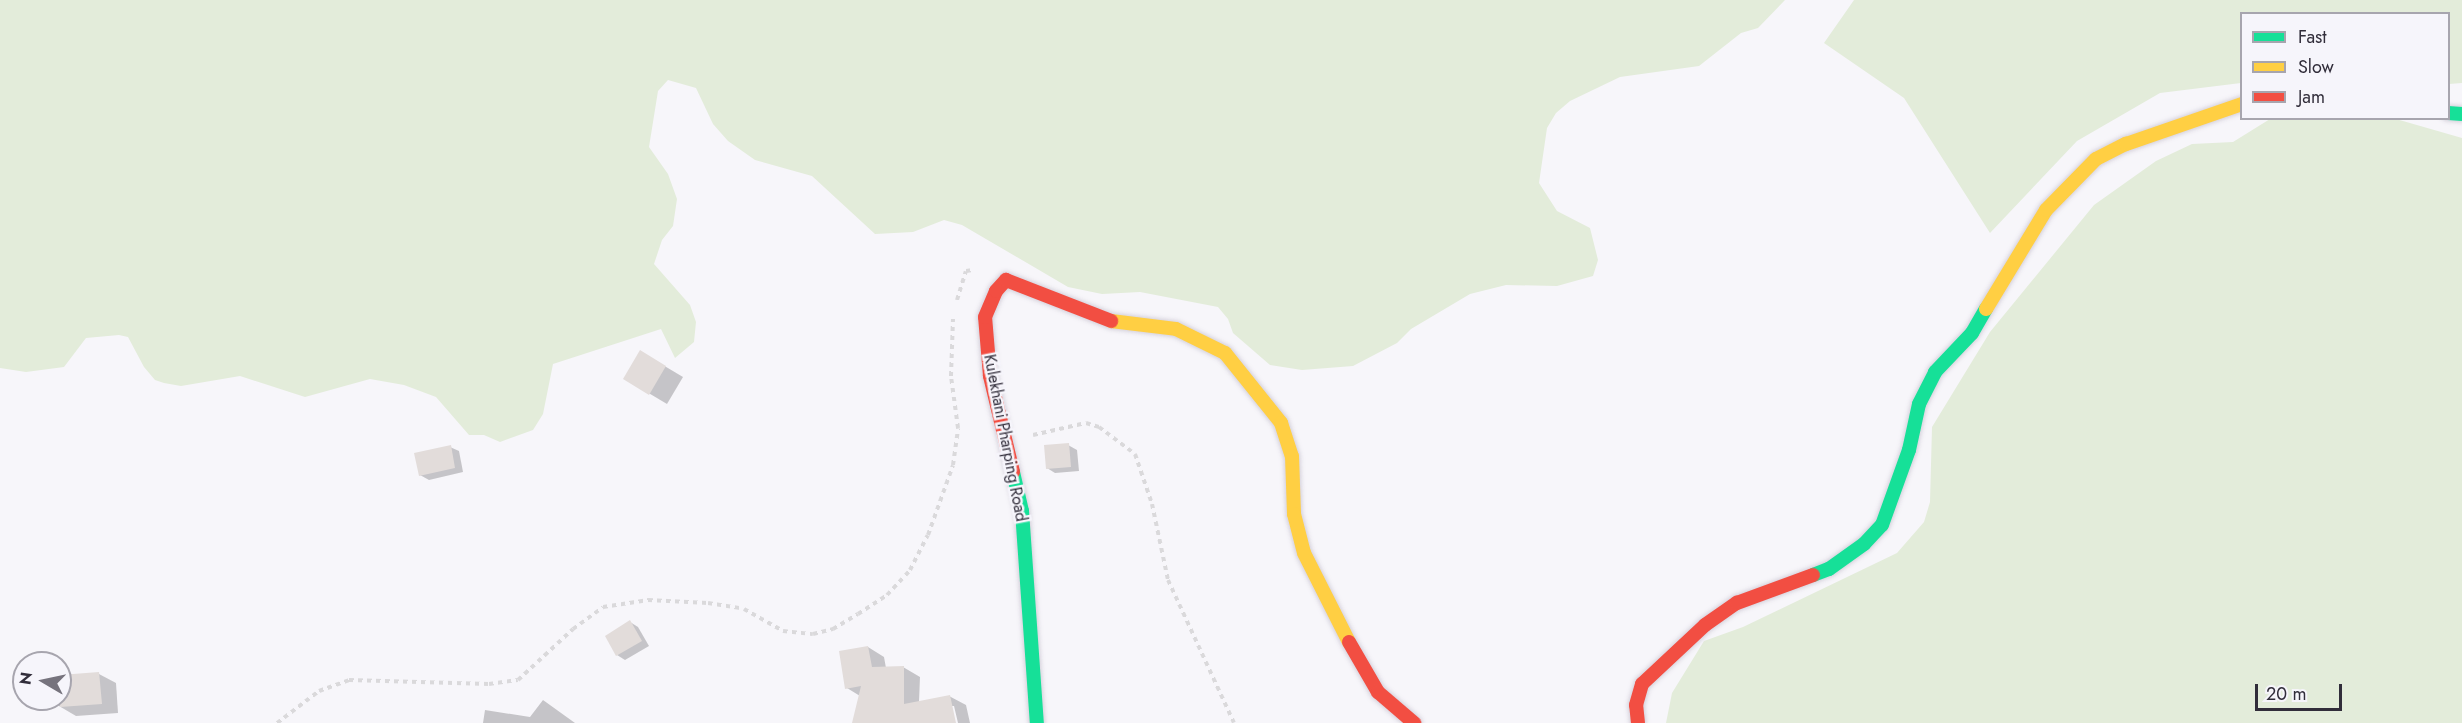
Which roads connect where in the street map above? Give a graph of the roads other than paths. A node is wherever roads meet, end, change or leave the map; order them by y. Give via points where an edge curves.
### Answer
1 (2240, 104) edge
2 (1037, 723) edge
3 (1414, 723) edge
4 (1638, 723) edge

1 - 4 main road via 2126,144 2096,159 2068,184 2046,210 1972,333 1935,372 1919,404 1909,450 1882,525 1864,544 1829,569 1737,603 1705,625 1642,684 1636,705
2 - 3 main road, Kulekhani Pharping Road via 1022,511 990,376 985,317 996,291 1006,280 1082,313 1123,325 1176,329 1225,353 1281,423 1292,456 1294,514 1304,554 1337,621 1378,692

